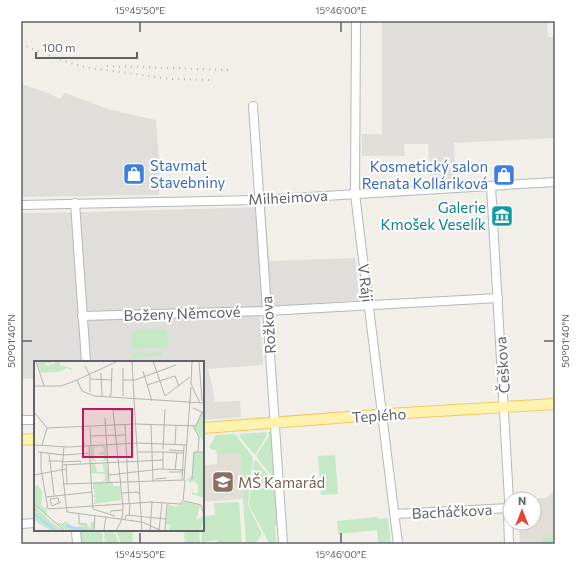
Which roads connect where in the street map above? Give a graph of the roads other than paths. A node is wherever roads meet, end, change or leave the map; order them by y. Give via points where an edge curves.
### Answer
1 (356, 21) edge
2 (253, 106) dead end
3 (555, 182) edge
4 (491, 186) junction
5 (355, 194) junction
6 (260, 200) junction
7 (75, 204) junction
8 (21, 205) edge
9 (498, 298) junction
10 (369, 305) junction
11 (267, 311) junction
12 (82, 316) junction
13 (86, 358) edge
14 (555, 404) edge
15 (505, 407) junction
16 (382, 415) junction
17 (21, 420) edge
18 (34, 420) edge
19 (275, 423) junction
20 (204, 428) edge
21 (34, 439) edge
22 (21, 440) edge
23 (510, 491) edge
24 (502, 508) edge
25 (395, 514) junction
26 (34, 523) edge
27 (21, 524) edge
28 (76, 531) edge
29 (509, 531) edge
30 (77, 544) edge
31 (283, 544) edge
32 (398, 544) edge
33 (509, 544) edge

1 - 5 street, V Ráji
2 - 6 street, Rožkova
3 - 4 street, Milheimova
4 - 5 street, Milheimova
4 - 9 street, Češkova
5 - 6 street, Milheimova
5 - 10 street, V Ráji
6 - 7 street, Milheimova
6 - 11 street, Rožkova
7 - 8 street, Milheimova
7 - 12 street
9 - 10 street, Boženy Němcové
9 - 15 street, Češkova
10 - 11 street, Boženy Němcové
10 - 16 street, V Ráji
11 - 12 street, Boženy Němcové
11 - 19 street, Rožkova
12 - 13 street
14 - 15 main road, Teplého
15 - 16 main road, Teplého
15 - 23 street, Češkova
16 - 19 main road, Teplého
16 - 25 street, V Ráji
17 - 18 street
19 - 20 main road, Teplého
19 - 31 street, Rožkova
21 - 22 main road
24 - 25 street, Bacháčkova
25 - 32 street, V Ráji
26 - 27 street
28 - 30 street
29 - 33 street, Češkova

